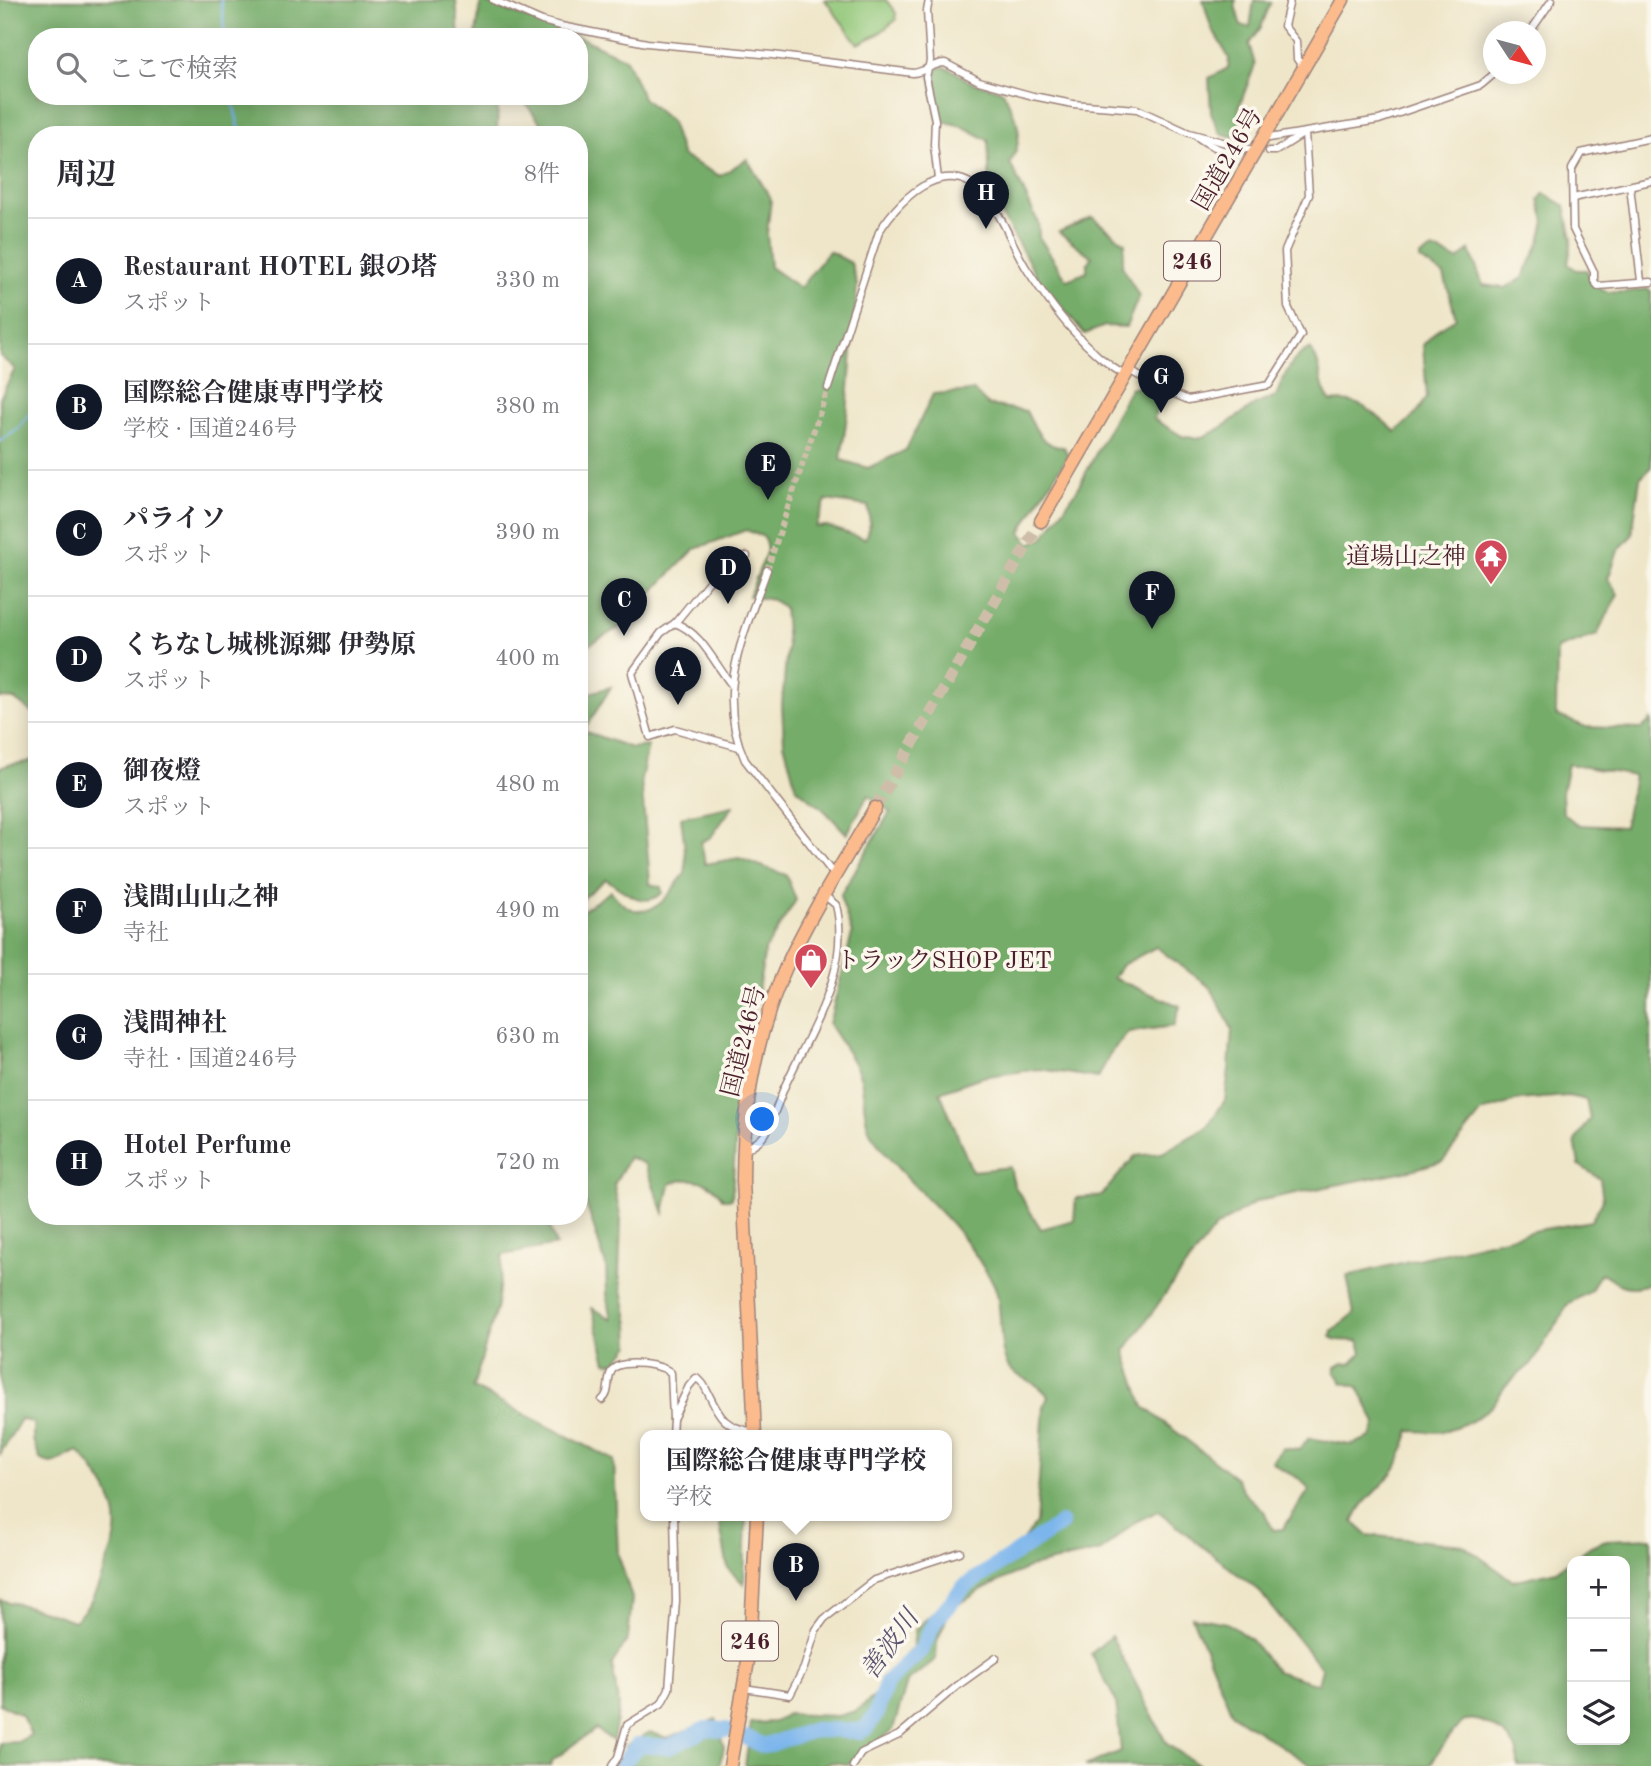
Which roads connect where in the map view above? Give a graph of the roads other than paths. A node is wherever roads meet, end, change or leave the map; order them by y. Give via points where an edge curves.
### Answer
1 (493, 0) edge
2 (929, 0) edge
3 (1290, 0) edge
4 (1343, 0) edge
5 (1552, 0) edge
6 (1538, 21) edge
7 (571, 28) edge
8 (588, 31) edge
9 (928, 68) junction
10 (1304, 69) junction
11 (1483, 83) edge
12 (1305, 133) junction
13 (1193, 134) junction
14 (1651, 138) edge
15 (1263, 147) junction
16 (1240, 153) tunnel mouth
17 (938, 179) junction
18 (1651, 181) edge
19 (1630, 186) junction
20 (1573, 198) junction
21 (1641, 281) junction
22 (1651, 282) edge
23 (1128, 373) junction
24 (828, 388) tunnel mouth
25 (1041, 522) tunnel mouth
26 (747, 556) dead end
27 (767, 570) tunnel mouth
28 (675, 623) junction
29 (731, 684) junction
30 (739, 747) junction
31 (875, 808) tunnel mouth
32 (835, 876) junction
33 (824, 895) junction
34 (743, 1152) junction
35 (603, 1400) dead end
36 (673, 1419) junction
37 (673, 1430) edge
38 (744, 1430) edge
39 (755, 1430) edge
40 (674, 1521) edge
41 (757, 1521) edge
42 (960, 1552) dead end
43 (996, 1658) dead end
44 (744, 1688) junction
45 (612, 1766) edge
46 (730, 1766) edge
47 (853, 1766) edge

1 - 7 street
2 - 9 street
3 - 10 street via 1284,26 1296,41 1297,58
4 - 10 highway, 国道246号 / 246
5 - 6 street
8 - 9 street via 648,43 914,73
9 - 13 street via 945,63 979,81 1032,96 1137,109
9 - 17 street
10 - 15 highway, 国道246号 / 246
11 - 12 street via 1379,120
12 - 15 street
12 - 15 street via 1276,151
12 - 23 street via 1309,195 1285,251 1288,307 1301,335 1269,386 1188,400
13 - 15 street
13 - 16 street via 1230,153
14 - 20 street via 1581,153 1572,169
15 - 23 highway, 国道246号 / 246
17 - 23 street via 958,177 990,201 1027,270 1052,303 1096,356
17 - 24 street via 909,196 879,232
18 - 19 street
19 - 20 street
19 - 21 street
20 - 21 street via 1573,229 1598,286
21 - 22 street
23 - 25 highway, 国道246号 / 246
26 - 28 street via 724,563
27 - 29 street
28 - 29 street via 699,639
28 - 30 street via 661,633 632,673 650,737 675,729
29 - 30 street
30 - 32 street via 755,775
31 - 32 highway, 国道246号
32 - 33 highway, 国道246号
33 - 34 highway, 国道246号 via 772,1001 749,1094
33 - 34 street via 836,905 838,929 827,996 766,1133
34 - 39 highway, 国道246号
35 - 36 street via 615,1367 660,1366 671,1373
36 - 37 street
36 - 38 street via 696,1378 729,1426
40 - 45 street via 676,1601 669,1689 661,1704 627,1725
41 - 44 highway, 246
42 - 44 street via 874,1580 824,1619 790,1695
43 - 47 street via 899,1735 861,1753
44 - 46 highway, 246

